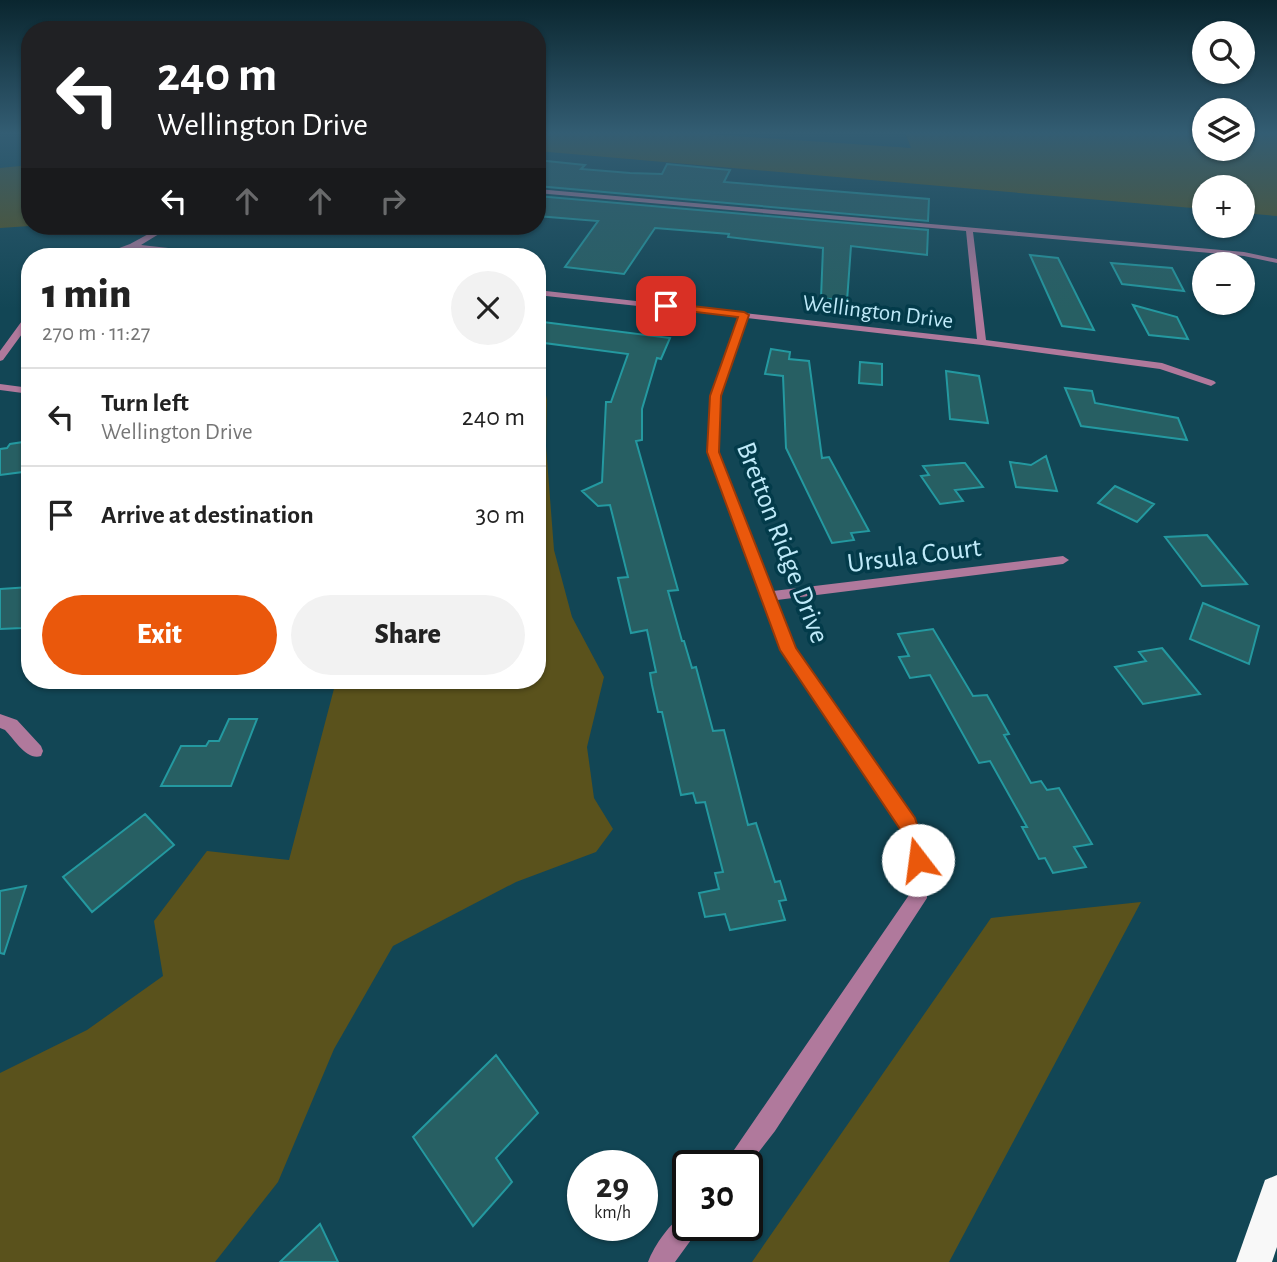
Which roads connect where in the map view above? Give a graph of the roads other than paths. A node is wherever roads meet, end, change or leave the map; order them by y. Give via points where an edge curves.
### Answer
1 (547, 192) edge
2 (969, 228) junction
3 (152, 235) edge
4 (133, 246) junction
5 (127, 248) edge
6 (151, 248) edge
7 (1277, 261) edge
8 (546, 293) edge
9 (744, 315) junction
10 (21, 329) edge
11 (982, 342) junction
12 (0, 358) edge
13 (1212, 383) dead end
14 (0, 387) edge
15 (21, 390) edge
16 (1063, 560) dead end
17 (770, 596) junction
18 (0, 721) edge
19 (35, 751) dead end
20 (746, 1150) edge
21 (1277, 1192) edge
22 (676, 1241) edge
23 (660, 1262) edge
24 (1254, 1262) edge

1 - 2 street
2 - 7 street
2 - 11 street
3 - 4 street
4 - 5 street
4 - 6 street
8 - 9 street, Wellington Drive
9 - 11 street, Wellington Drive
9 - 17 street, Bretton Ridge Drive via 715,396 713,452
10 - 12 street
11 - 13 street, Wellington Drive via 1162,366
14 - 15 street
16 - 17 street, Ursula Court
17 - 20 street, Bretton Ridge Drive via 789,650 908,825 918,860 918,898
18 - 19 street via 11,724
21 - 24 highway
22 - 23 street

